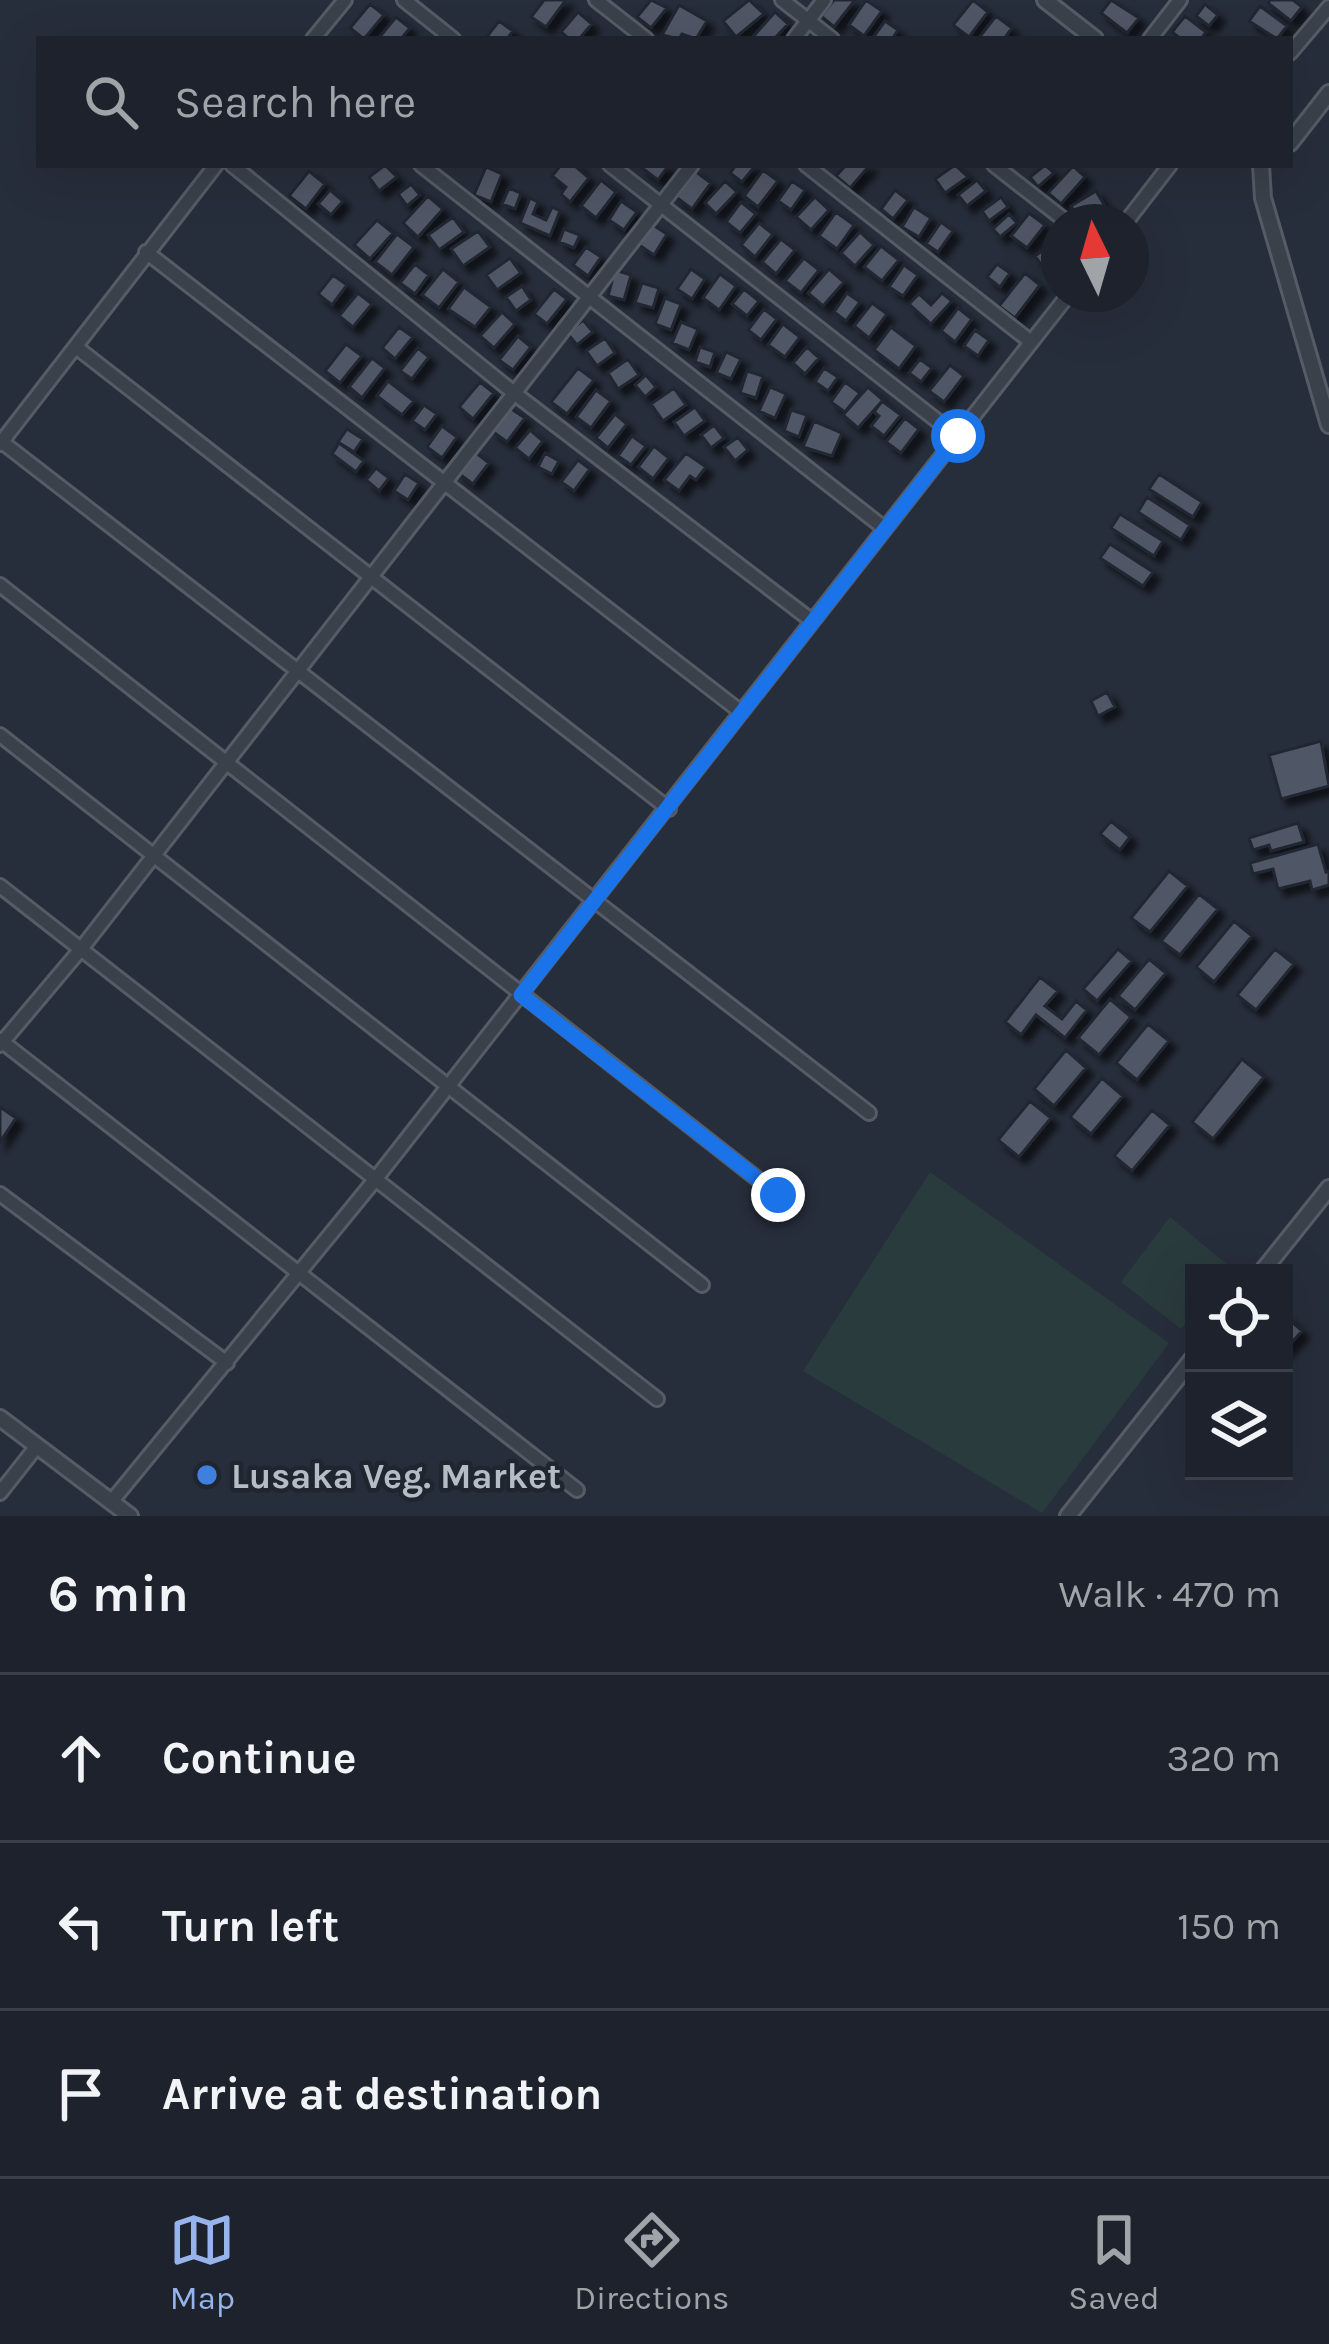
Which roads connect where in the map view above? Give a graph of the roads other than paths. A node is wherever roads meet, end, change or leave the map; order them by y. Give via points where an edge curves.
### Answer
1 (345, 0) edge
2 (404, 0) edge
3 (596, 0) edge
4 (782, 0) edge
5 (824, 0) edge
6 (1045, 0) edge
7 (1180, 0) edge
8 (1329, 7) edge
9 (808, 21) junction
10 (315, 36) edge
11 (449, 36) edge
12 (642, 36) edge
13 (796, 36) edge
14 (828, 36) edge
15 (1091, 36) edge
16 (1152, 36) edge
17 (1293, 49) edge
18 (1329, 93) edge
19 (1293, 138) edge
20 (214, 168) edge
21 (236, 168) edge
22 (425, 168) edge
23 (614, 168) edge
24 (690, 168) edge
25 (810, 168) edge
26 (998, 168) edge
27 (1167, 168) edge
28 (1262, 168) edge
29 (1044, 204) edge
30 (1140, 204) edge
31 (660, 205) junction
32 (146, 252) junction
33 (590, 297) junction
34 (1055, 312) edge
35 (1031, 342) junction
36 (76, 346) junction
37 (514, 392) junction
38 (1329, 425) edge
39 (958, 436) junction
40 (1, 443) edge
41 (444, 485) junction
42 (884, 528) junction
43 (369, 578) junction
44 (0, 584) edge
45 (812, 621) junction
46 (297, 671) junction
47 (742, 712) junction
48 (0, 735) edge
49 (225, 762) junction
50 (669, 808) junction
51 (152, 854) junction
52 (0, 886) edge
53 (596, 901) junction
54 (80, 949) junction
55 (521, 995) junction
56 (1, 1042) edge
57 (448, 1087) junction
58 (869, 1113) dead end
59 (374, 1181) junction
60 (1329, 1188) edge
61 (0, 1195) edge
62 (778, 1195) dead end
63 (1268, 1264) edge
64 (300, 1273) junction
65 (703, 1286) dead end
66 (226, 1363) junction
67 (1185, 1368) edge
68 (657, 1399) dead end
69 (0, 1418) edge
70 (37, 1446) junction
71 (577, 1490) dead end
72 (0, 1493) edge
73 (112, 1501) junction
74 (130, 1516) edge
75 (1068, 1516) edge

1 - 10 street
2 - 11 street
3 - 12 street
4 - 9 street
5 - 9 street
6 - 15 street
7 - 16 street
8 - 17 street
9 - 13 street
9 - 14 street
18 - 19 street
20 - 32 street
21 - 37 street
22 - 33 street
23 - 31 street
24 - 31 street
25 - 35 street
26 - 29 street
27 - 30 street
28 - 38 street via 1263,198
31 - 33 street
31 - 39 street
32 - 36 street
32 - 41 street
33 - 37 street
33 - 42 street
34 - 35 street
35 - 39 street
36 - 40 street
36 - 43 street
37 - 41 street
37 - 45 street
39 - 42 street
40 - 46 street
41 - 43 street
41 - 47 street
42 - 45 street
43 - 46 street
43 - 50 street
44 - 49 street
45 - 47 street
46 - 49 street
46 - 53 street
47 - 50 street
48 - 51 street
49 - 51 street
49 - 55 street
50 - 53 street
51 - 54 street
51 - 57 street
52 - 54 street
53 - 55 street
53 - 58 street
54 - 56 street
54 - 59 street
55 - 57 street
55 - 62 street
56 - 64 street
57 - 59 street
57 - 65 street
59 - 64 street
59 - 68 street
60 - 63 street
61 - 66 street
64 - 66 street
64 - 71 street
66 - 73 street
67 - 75 street
69 - 70 street
70 - 72 street
70 - 73 street
73 - 74 street

